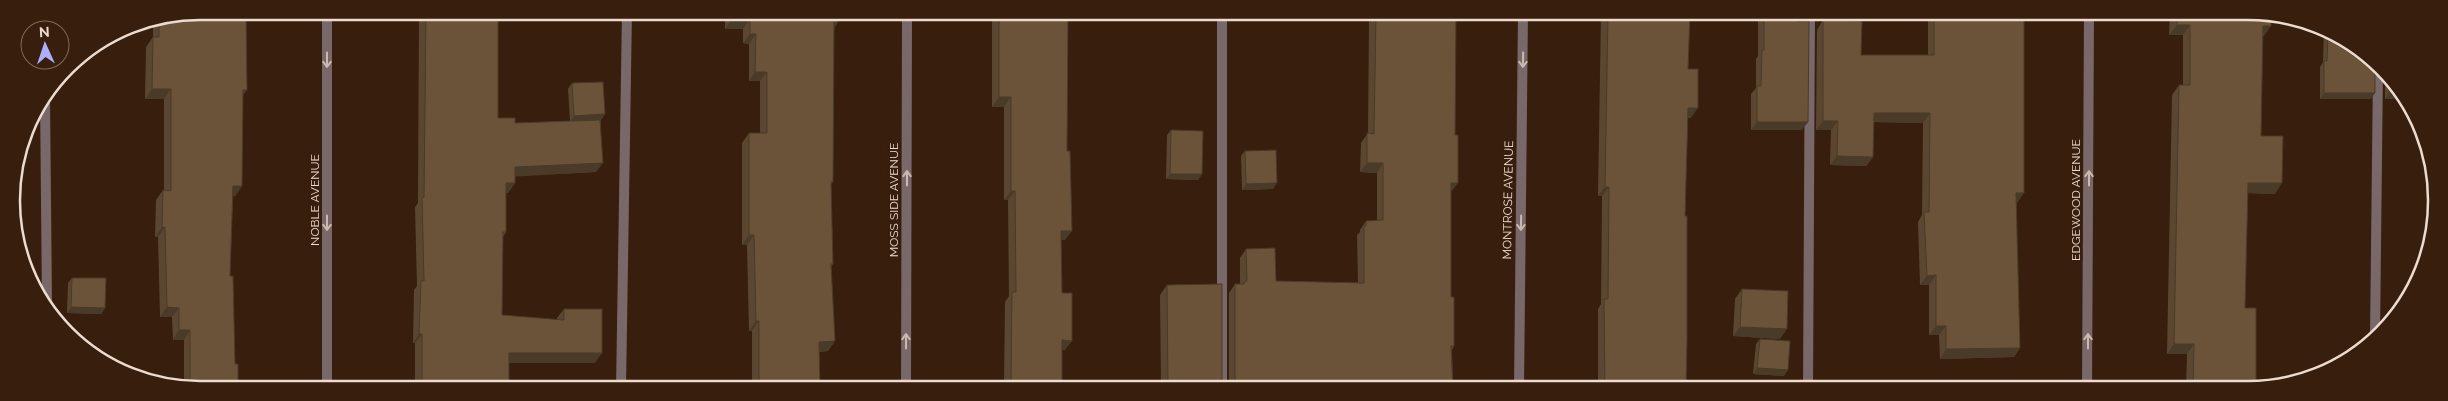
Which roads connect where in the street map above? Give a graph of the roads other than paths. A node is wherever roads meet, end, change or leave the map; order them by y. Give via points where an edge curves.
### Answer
1 (327, 20) edge
2 (627, 20) edge
3 (907, 20) edge
4 (1222, 20) edge
5 (1523, 20) edge
6 (1810, 20) edge
7 (2089, 20) edge
8 (2378, 76) edge
9 (45, 108) edge
10 (47, 296) edge
11 (2375, 328) edge
12 (327, 381) edge
13 (621, 381) edge
14 (906, 381) edge
15 (1222, 381) edge
16 (1519, 381) edge
17 (1808, 381) edge
18 (2087, 381) edge

1 -> 12 street, NOBLE AVENUE
2 - 13 street
14 -> 3 street, MOSS SIDE AVENUE
4 - 15 street
5 -> 16 street, MONTROSE AVENUE
6 - 17 street
18 -> 7 street, EDGEWOOD AVENUE
8 - 11 street
9 - 10 street

